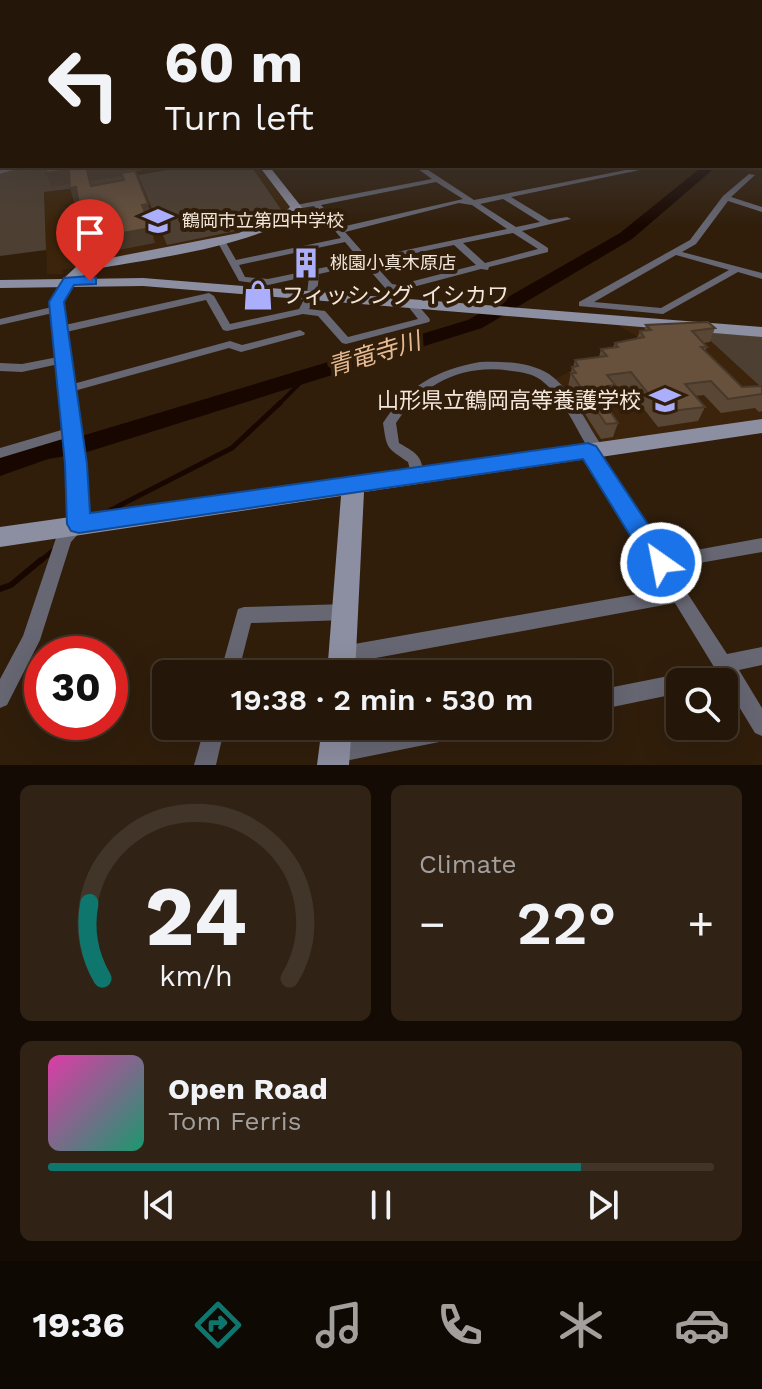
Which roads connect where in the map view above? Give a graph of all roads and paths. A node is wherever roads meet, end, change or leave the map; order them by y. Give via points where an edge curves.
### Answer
1 (266, 168) edge
2 (420, 168) edge
3 (646, 168) edge
4 (751, 175) dead end
5 (436, 180) junction
6 (504, 196) junction
7 (726, 198) junction
8 (471, 203) junction
9 (316, 204) junction
10 (296, 207) junction
11 (762, 210) edge
12 (567, 219) dead end
13 (547, 223) junction
14 (341, 230) junction
15 (512, 230) junction
16 (348, 239) junction
17 (221, 241) junction
18 (456, 242) junction
19 (674, 252) junction
20 (367, 260) junction
21 (233, 263) junction
22 (485, 268) junction
23 (735, 270) junction
24 (314, 272) junction
25 (762, 276) edge
26 (69, 281) junction
27 (0, 284) edge
28 (312, 294) junction
29 (412, 305) junction
30 (57, 309) junction
31 (303, 311) junction
32 (666, 317) junction
33 (0, 322) edge
34 (227, 328) junction
35 (59, 330) junction
36 (762, 332) edge
37 (300, 333) dead end
38 (230, 344) junction
39 (63, 360) junction
40 (0, 367) edge
41 (67, 389) junction
42 (762, 426) edge
43 (72, 432) junction
44 (593, 450) junction
45 (0, 453) edge
46 (418, 477) junction
47 (353, 487) junction
48 (79, 524) junction
49 (0, 537) edge
50 (762, 545) edge
51 (661, 563) junction
52 (680, 594) junction
53 (347, 612) junction
54 (762, 656) edge
55 (233, 660) edge
56 (342, 660) edge
57 (366, 660) edge
58 (728, 668) joint
59 (738, 685) edge
60 (666, 686) edge
61 (612, 697) edge
62 (0, 698) edge
63 (762, 726) edge
64 (211, 740) edge
65 (384, 740) edge
66 (335, 748) edge
67 (205, 765) edge

1 - 10 street
2 - 5 street
3 - 6 street
4 - 7 street
5 - 8 street
5 - 9 street
6 - 8 street
6 - 13 street
7 - 11 street
7 - 19 street via 693,242
8 - 14 street via 459,201
8 - 15 street
9 - 10 street
9 - 14 street
10 - 17 street via 253,233
12 - 13 street
13 - 15 street
14 - 16 street
15 - 18 street
15 - 22 street via 545,250
16 - 20 street
16 - 21 street
17 - 21 street
17 - 26 street via 84,267
18 - 20 street
18 - 22 street
19 - 23 street
19 - 32 street via 583,304
20 - 22 street via 389,287 398,288
20 - 24 street
21 - 24 street via 242,279 268,282
23 - 25 street
23 - 32 street
24 - 28 street
26 - 27 street
26 - 28 street
26 - 30 street
28 - 29 street
28 - 31 street
29 - 31 street via 425,320 346,341 321,313
29 - 32 street via 579,317
30 - 33 street
30 - 35 street
31 - 34 street
32 - 36 street
34 - 35 street via 209,296
34 - 38 street
35 - 39 street
37 - 38 street via 241,349
38 - 41 street
39 - 40 street
39 - 41 street
41 - 43 street
42 - 44 street
43 - 45 street
43 - 48 street
44 - 46 street
44 - 46 street via 549,380 537,372 480,363 422,388 401,403 389,423 393,445 414,459
44 - 51 street
46 - 47 street
47 - 48 street
47 - 53 street
48 - 49 street
48 - 62 street via 64,538 31,640
50 - 51 street
51 - 52 street
52 - 57 street
52 - 58 street
53 - 55 street via 244,615
53 - 56 street
54 - 58 street
59 - 63 street
60 - 61 street
64 - 67 street
65 - 66 street

